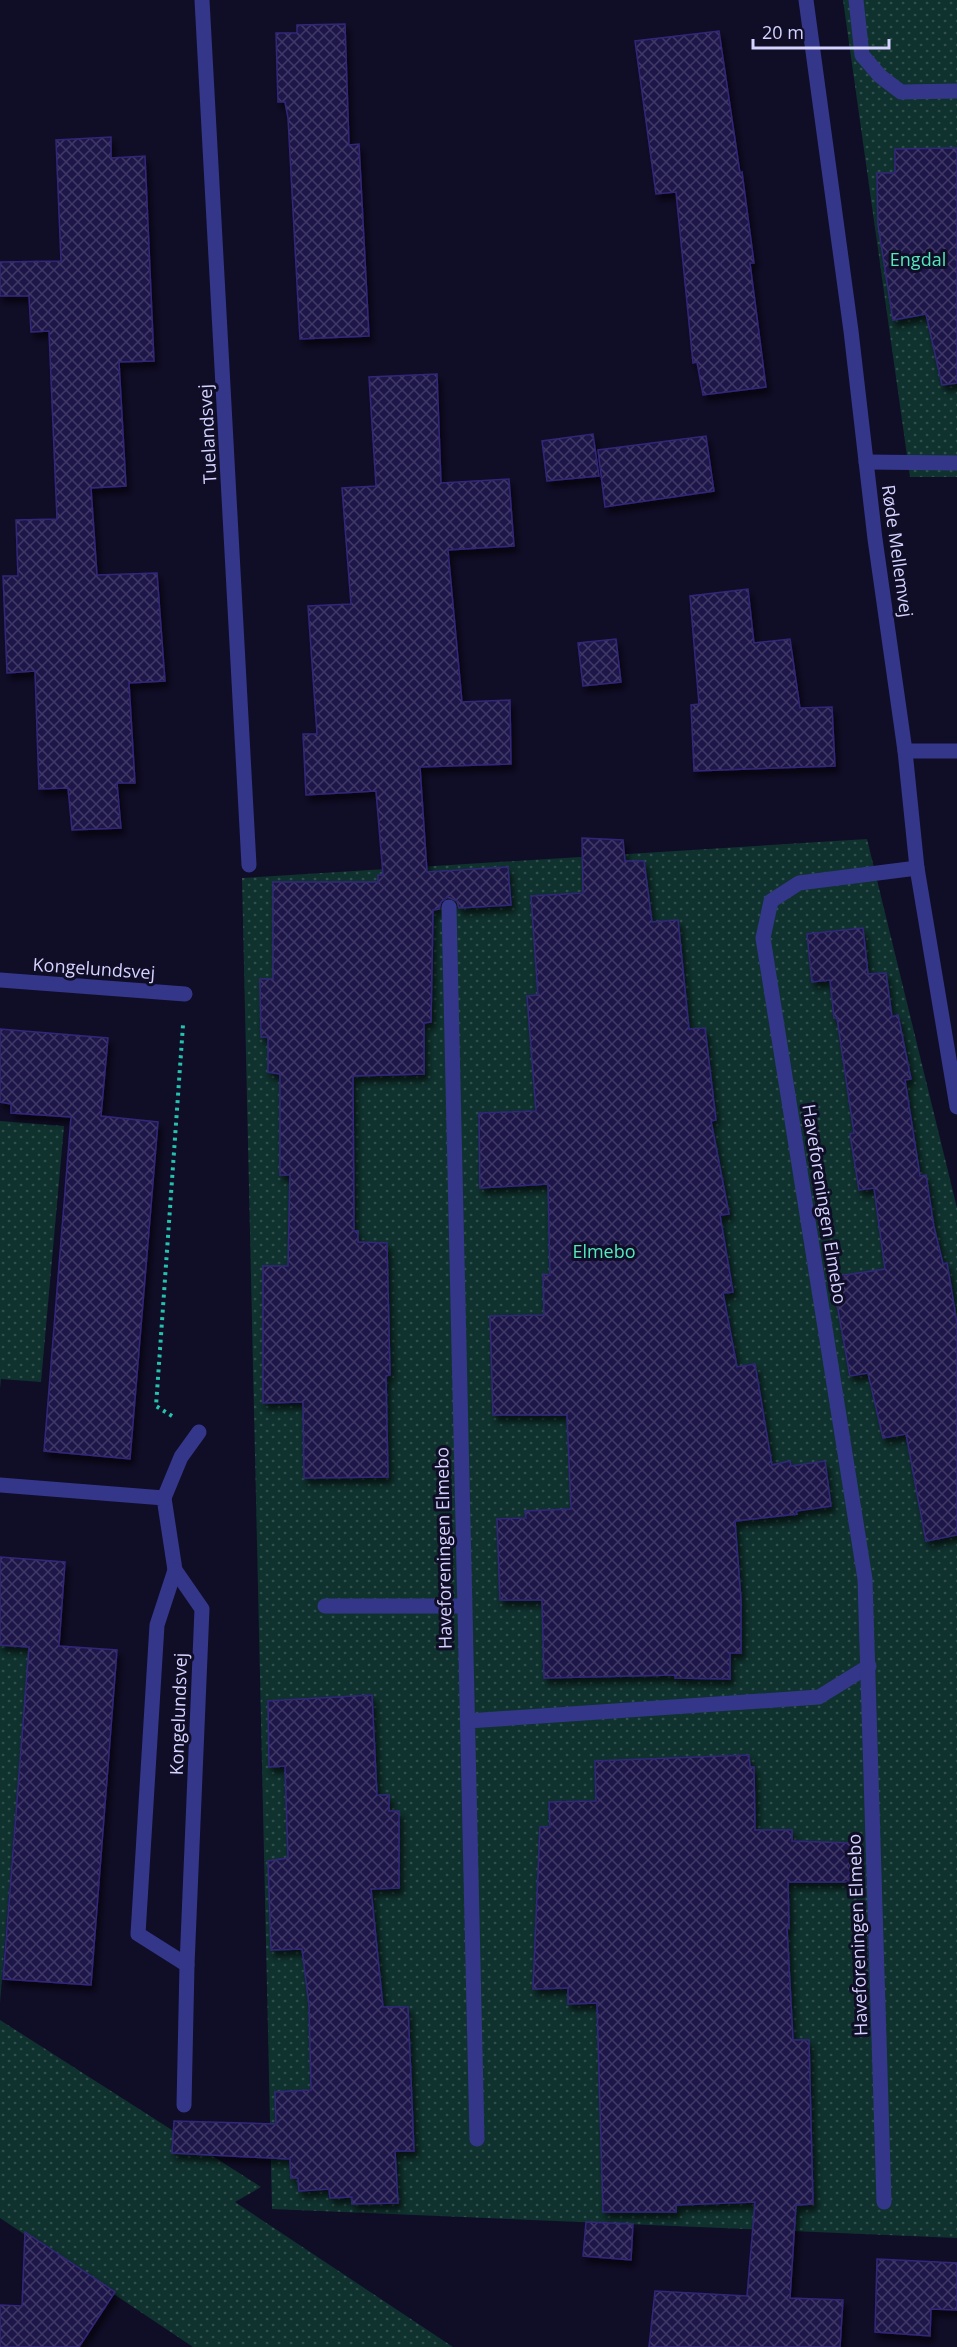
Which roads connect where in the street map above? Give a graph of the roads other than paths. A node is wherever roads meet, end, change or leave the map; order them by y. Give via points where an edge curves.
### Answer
1 (202, 0) edge
2 (806, 0) edge
3 (856, 0) edge
4 (957, 92) edge
5 (866, 462) junction
6 (957, 463) edge
7 (905, 751) junction
8 (957, 752) edge
9 (249, 865) dead end
10 (917, 868) junction
11 (450, 907) dead end
12 (0, 980) edge
13 (185, 994) road end
14 (957, 1107) edge
15 (199, 1432) road end
16 (0, 1485) edge
17 (164, 1498) junction
18 (175, 1570) junction
19 (325, 1606) dead end
20 (464, 1606) junction
21 (869, 1666) junction
22 (468, 1721) junction
23 (187, 1965) junction
24 (184, 2105) dead end
25 (477, 2139) dead end
26 (884, 2202) dead end

1 - 9 street, Tuelandsvej
2 - 5 street, Røde Mellemvej
3 - 4 street via 862,55 880,76 901,92
5 - 6 street
5 - 7 street, Røde Mellemvej
7 - 8 street
7 - 10 street, Røde Mellemvej
10 - 14 street, Røde Mellemvej
10 - 21 street, Haveforeningen Elmebo via 799,883 771,901 763,938 865,1579
11 - 20 street, Haveforeningen Elmebo
12 - 13 street, Kongelundsvej
15 - 17 street via 181,1457
16 - 17 street
17 - 18 street, Kongelundsvej
18 - 23 street, Kongelundsvej via 202,1609
18 - 23 street via 157,1625 138,1934
19 - 20 street
20 - 22 street, Haveforeningen Elmebo
21 - 22 street via 819,1698
21 - 26 street, Haveforeningen Elmebo
22 - 25 street, Haveforeningen Elmebo
23 - 24 street, Kongelundsvej

